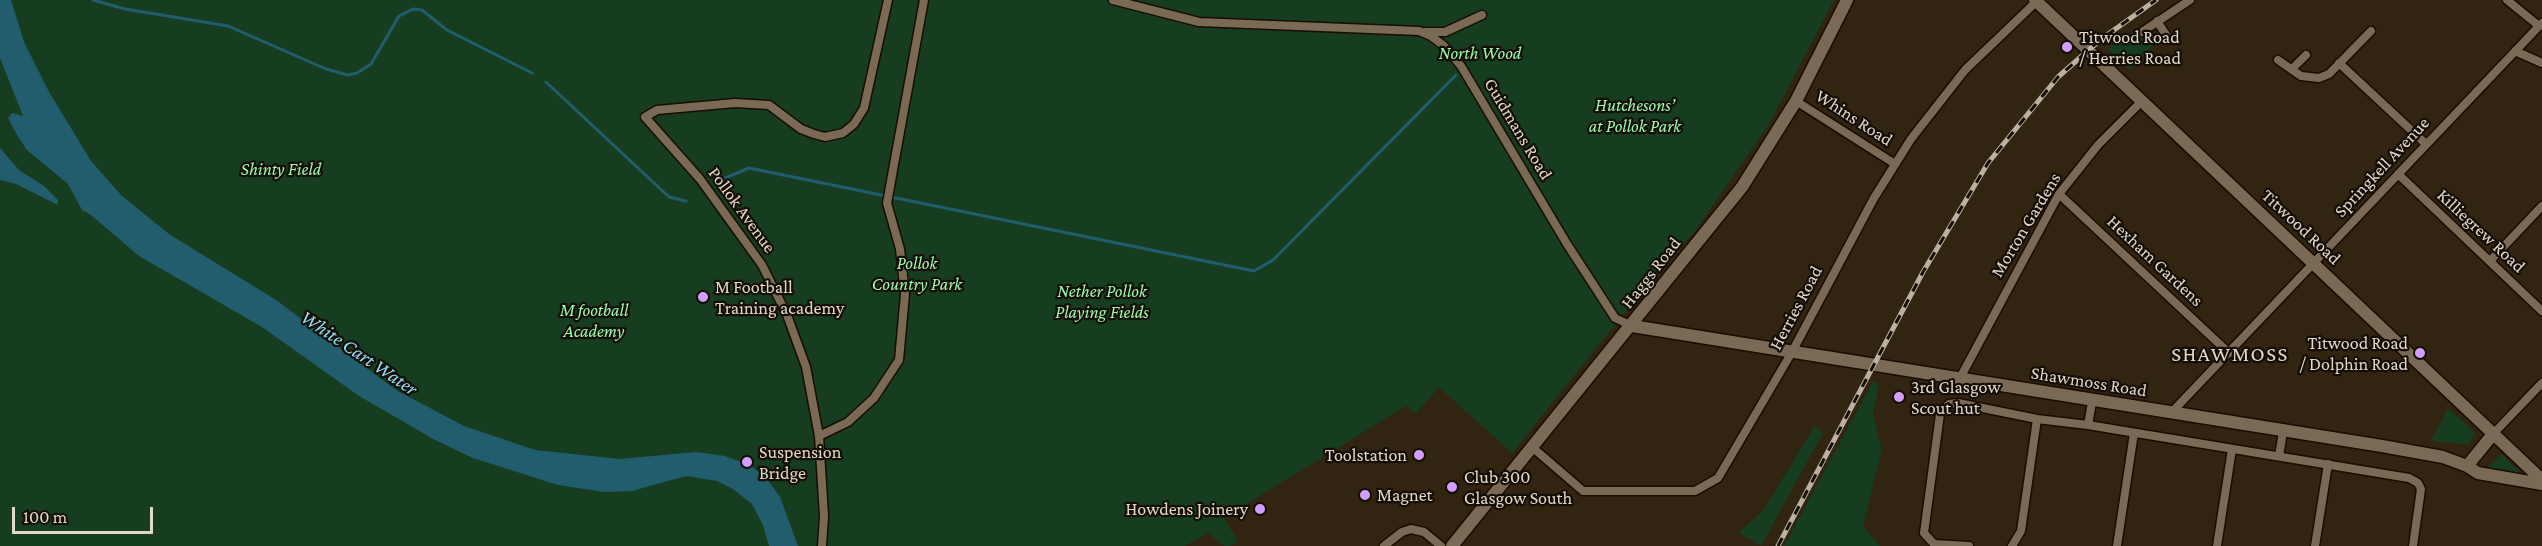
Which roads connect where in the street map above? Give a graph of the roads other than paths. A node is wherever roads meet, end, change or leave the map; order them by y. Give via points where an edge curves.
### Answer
1 (888, 0) edge
2 (924, 0) edge
3 (1113, 0) edge
4 (1847, 0) edge
5 (2036, 0) edge
6 (2190, 0) edge
7 (2507, 0) edge
8 (1482, 15) dead end
9 (2157, 21) junction
10 (2540, 24) edge
11 (2371, 31) dead end
12 (1419, 32) junction
13 (2142, 32) dead end
14 (2168, 38) dead end
15 (2515, 51) junction
16 (2306, 55) dead end
17 (2278, 60) dead end
18 (2339, 63) junction
19 (2542, 63) edge
20 (2293, 68) junction
21 (1796, 101) junction
22 (2141, 102) junction
23 (2427, 144) junction
24 (1894, 164) junction
25 (2398, 174) junction
26 (2060, 194) junction
27 (2542, 206) edge
28 (2490, 261) junction
29 (2313, 264) junction
30 (2542, 311) edge
31 (1632, 326) junction
32 (1792, 352) junction
33 (2229, 353) junction
34 (1959, 380) junction
35 (2542, 383) edge
36 (2092, 402) junction
37 (2171, 413) junction
38 (2037, 419) junction
39 (2088, 425) junction
40 (2283, 432) junction
41 (2134, 433) junction
42 (2494, 433) junction
43 (819, 436) junction
44 (1532, 447) junction
45 (2232, 448) junction
46 (2279, 456) junction
47 (2328, 464) junction
48 (2467, 466) junction
49 (2542, 482) edge
50 (822, 546) edge
51 (1384, 546) edge
52 (1441, 546) edge
53 (1452, 546) edge
54 (1969, 546) edge
55 (2012, 546) edge
56 (2117, 546) edge
57 (2217, 546) edge
58 (2315, 546) edge
59 (2413, 546) edge

1 - 43 street, Pollok Avenue via 864,108 843,133 814,134 769,105 735,103 657,110 645,117 700,179 762,265 787,315 806,367
2 - 43 street via 887,203 900,249 905,294 899,360 874,398 848,422
3 - 12 street, Guidmans Road via 1199,22
4 - 21 main road, Haggs Road
5 - 22 main road, Titwood Road
5 - 24 street, Herries Road via 1965,70
6 - 9 street
7 - 10 street
8 - 12 street via 1445,32
9 - 13 street
9 - 14 street
10 - 15 street, Springkell Avenue
11 - 18 street
12 - 31 street, Guidmans Road via 1444,46 1461,66 1615,318
15 - 19 street
15 - 23 street, Springkell Avenue
16 - 20 street
17 - 20 street
18 - 20 street via 2319,78 2301,75
18 - 23 street
21 - 24 street, Whins Road
21 - 31 main road, Haggs Road via 1742,187
22 - 26 street, Morton Gardens via 2098,145
22 - 29 main road, Titwood Road
23 - 25 street, Springkell Avenue
24 - 32 street, Herries Road
25 - 28 street, Killiegrew Road
25 - 29 street, Springkell Avenue
26 - 33 street, Hexham Gardens
26 - 34 street, Morton Gardens
27 - 28 street
28 - 30 street, Killiegrew Road
29 - 33 street, Springkell Avenue
29 - 42 main road, Titwood Road
31 - 32 main road, Shawmoss Road
31 - 44 main road, Haggs Road
32 - 34 main road, Shawmoss Road
32 - 44 street, Herries Road via 1723,472 1708,486 1695,491 1583,491
33 - 37 street, Springkell Avenue
34 - 36 main road, Shawmoss Road
35 - 42 street
36 - 37 main road, Shawmoss Road
36 - 39 street
37 - 40 main road, Shawmoss Road
38 - 39 street
38 - 54 street via 1958,403 1949,404 1940,414 1924,533 1934,544
38 - 55 street via 2021,531
39 - 41 street
40 - 46 street
40 - 48 main road, Shawmoss Road via 2435,455
41 - 45 street
41 - 56 street
42 - 48 main road
42 - 49 main road, Titwood Road
43 - 50 street, Pollok Avenue
44 - 53 main road, Haggs Road
45 - 46 street
45 - 57 street
46 - 47 street
47 - 58 street
47 - 59 street via 2409,478 2418,483 2421,489
48 - 49 main road, Shawmoss Road via 2478,473
51 - 52 street via 1402,532 1414,529

